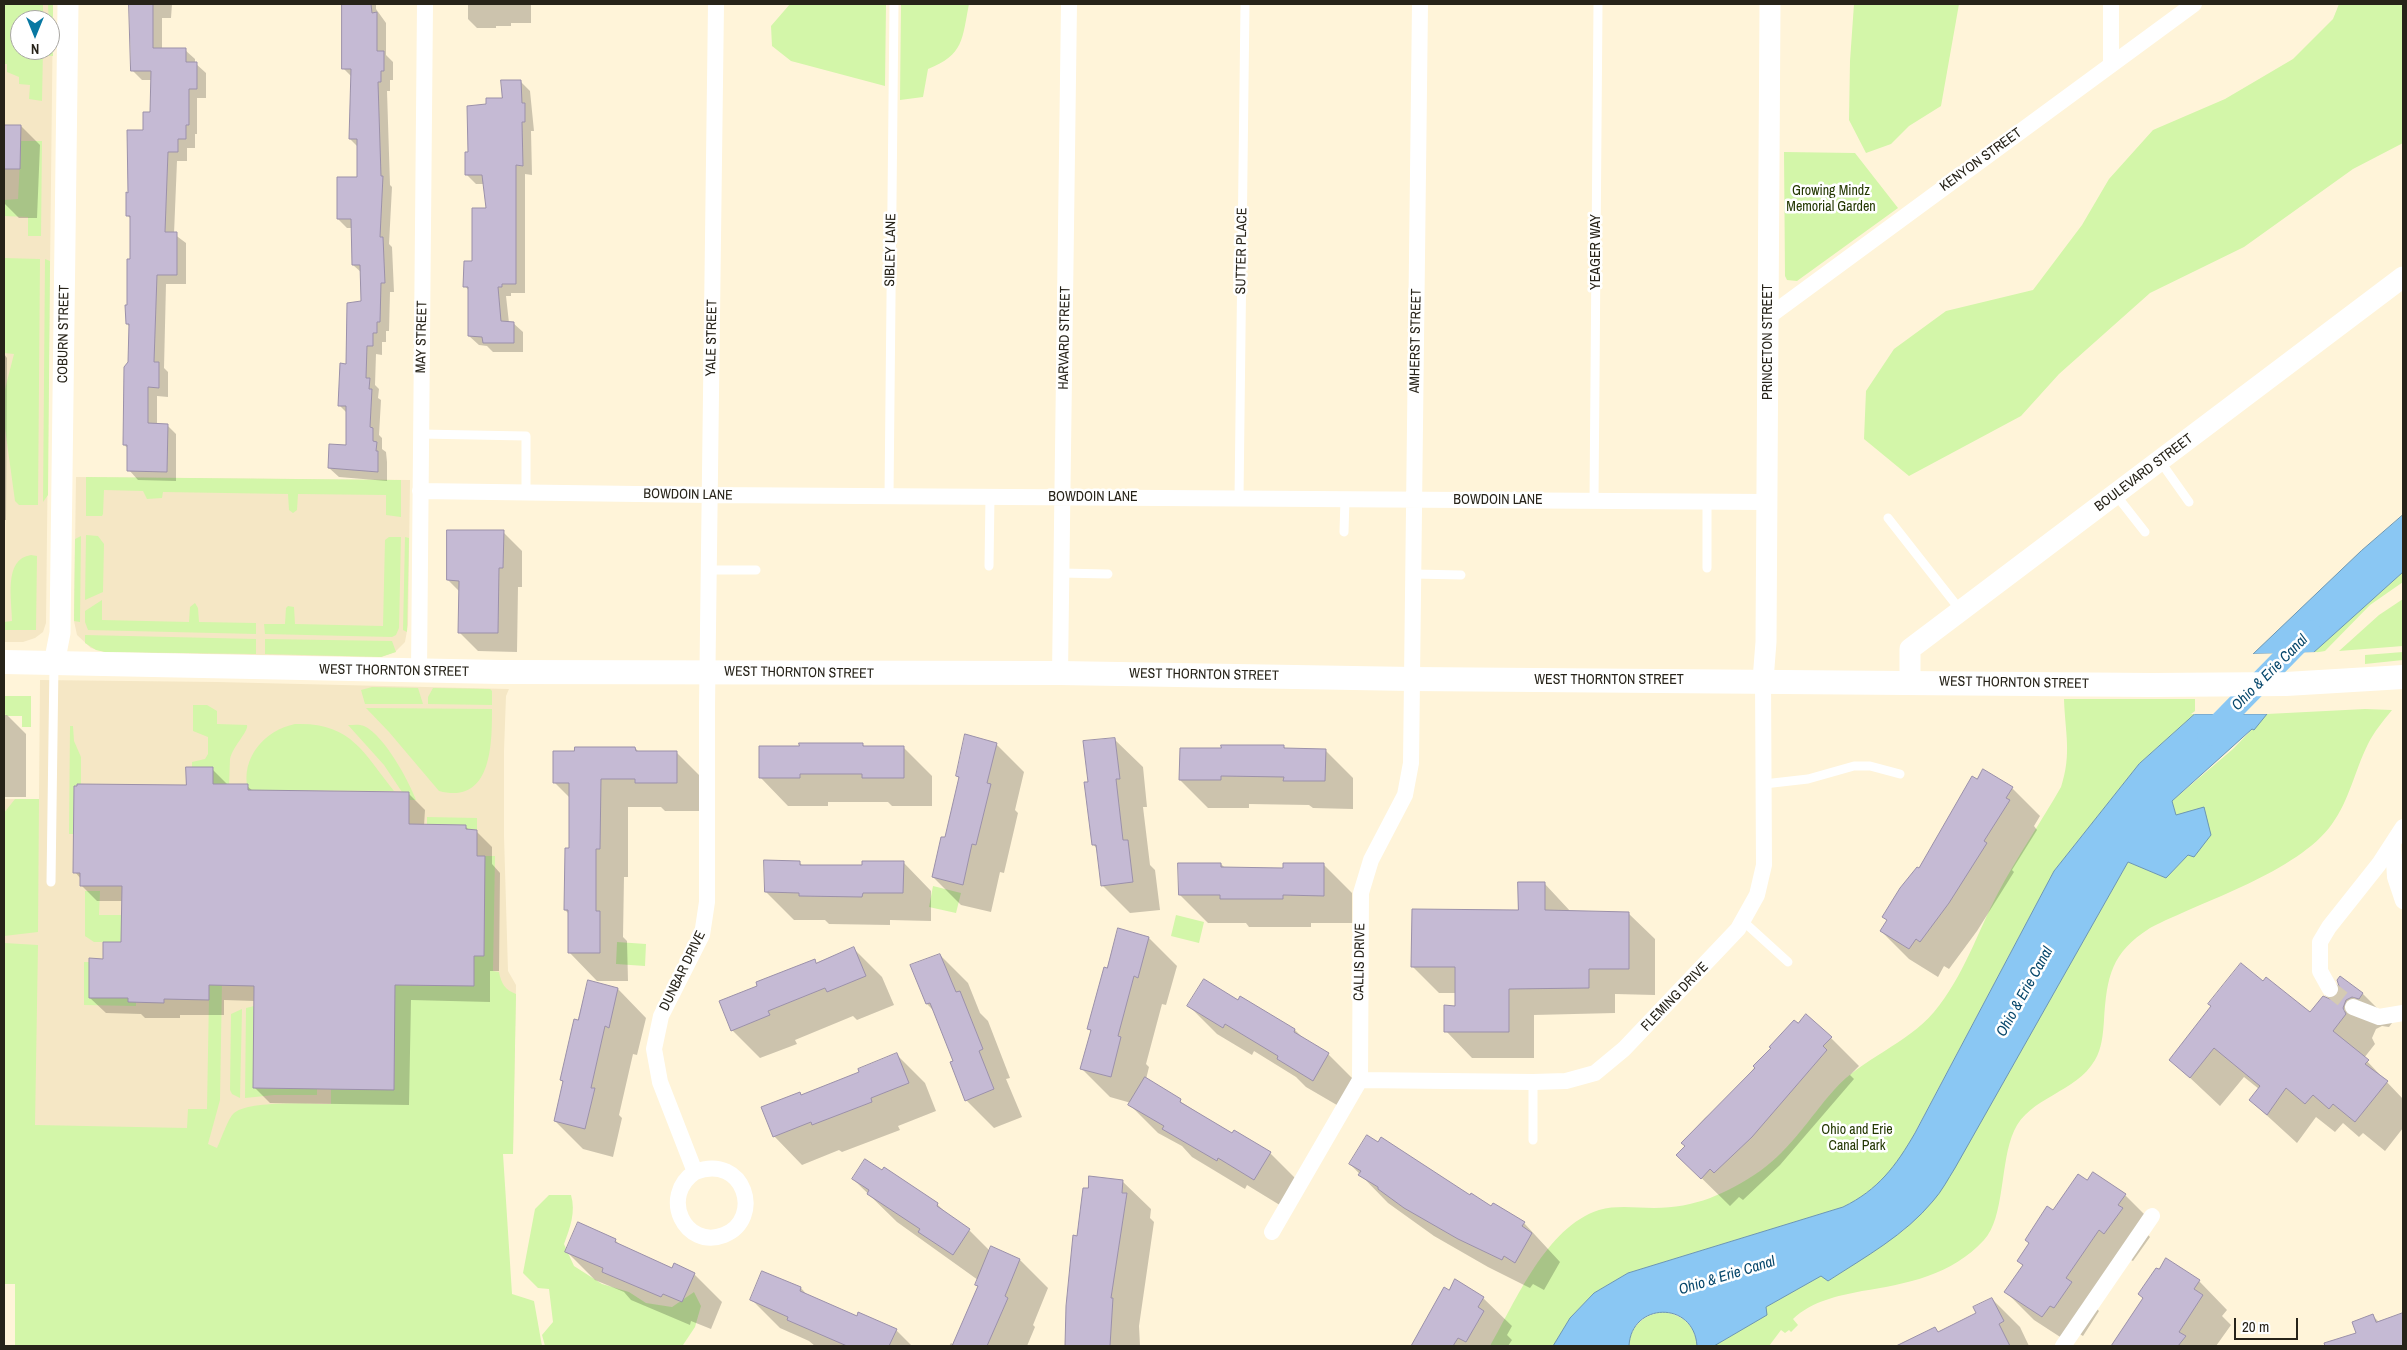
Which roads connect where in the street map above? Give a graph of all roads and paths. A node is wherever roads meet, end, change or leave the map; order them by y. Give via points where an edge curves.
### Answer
1 (68, 4) edge
2 (426, 4) edge
3 (716, 4) edge
4 (894, 4) edge
5 (1068, 4) edge
6 (1245, 4) edge
7 (1420, 4) edge
8 (1598, 4) edge
9 (1770, 4) edge
10 (2111, 4) edge
11 (2194, 4) edge
12 (2111, 65) junction
13 (2403, 276) edge
14 (1768, 317) junction
15 (420, 434) junction
16 (2160, 461) junction
17 (420, 491) junction
18 (526, 492) junction
19 (2116, 494) junction
20 (709, 495) junction
21 (889, 496) junction
22 (990, 496) junction
23 (1063, 497) junction
24 (1239, 498) junction
25 (1345, 499) junction
26 (1415, 500) junction
27 (1594, 501) junction
28 (1707, 501) junction
29 (1766, 502) junction
30 (2189, 502) dead end
31 (1888, 518) dead end
32 (1344, 532) dead end
33 (2145, 532) dead end
34 (989, 566) dead end
35 (1707, 568) dead end
36 (708, 570) junction
37 (756, 570) dead end
38 (1062, 573) junction
39 (1108, 574) dead end
40 (1414, 574) junction
41 (1461, 575) dead end
42 (1961, 611) junction
43 (4, 662) edge
44 (54, 664) junction
45 (419, 671) junction
46 (708, 672) junction
47 (1060, 673) junction
48 (2403, 677) edge
49 (1412, 679) junction
50 (1763, 680) junction
51 (1910, 682) junction
52 (1900, 774) dead end
53 (1764, 784) junction
54 (2403, 827) edge
55 (2393, 844) junction
56 (51, 882) dead end
57 (2403, 901) edge
58 (1744, 922) junction
59 (1788, 962) dead end
60 (2330, 989) tunnel mouth
61 (2353, 1006) tunnel mouth
62 (2403, 1014) edge
63 (1360, 1080) junction
64 (1533, 1082) junction
65 (1533, 1140) dead end
66 (696, 1172) junction
67 (2152, 1216) dead end
68 (1272, 1232) dead end
69 (2063, 1346) edge

1 - 44 street, COBURN STREET via 60,633
2 - 15 street, MAY STREET
3 - 20 street, YALE STREET
4 - 21 lane, SIBLEY LANE
5 - 23 street, HARVARD STREET
6 - 24 lane, SUTTER PLACE
7 - 26 street, AMHERST STREET
8 - 27 lane, YEAGER WAY
9 - 14 street, PRINCETON STREET
10 - 12 street
11 - 12 street, KENYON STREET
12 - 14 street, KENYON STREET
13 - 16 street, BOULEVARD STREET
14 - 29 street, PRINCETON STREET
15 - 17 street, MAY STREET
15 - 18 lane via 526,436
16 - 19 street, BOULEVARD STREET
16 - 30 lane
17 - 18 street, BOWDOIN LANE
17 - 45 street, MAY STREET
18 - 20 street, BOWDOIN LANE
19 - 33 lane
19 - 42 street, BOULEVARD STREET
20 - 21 street, BOWDOIN LANE
20 - 36 street, YALE STREET
21 - 22 street, BOWDOIN LANE
22 - 23 street, BOWDOIN LANE
22 - 34 lane
23 - 24 street, BOWDOIN LANE
23 - 38 street, HARVARD STREET
24 - 25 street, BOWDOIN LANE
25 - 26 street, BOWDOIN LANE
25 - 32 lane
26 - 27 street, BOWDOIN LANE
26 - 40 street, AMHERST STREET
27 - 28 street, BOWDOIN LANE
28 - 29 street, BOWDOIN LANE
28 - 35 lane
29 - 50 street, PRINCETON STREET
31 - 42 lane
36 - 37 lane
36 - 46 street, YALE STREET
38 - 39 lane
38 - 47 street, HARVARD STREET
40 - 41 lane
40 - 49 street, AMHERST STREET
42 - 51 street, BOULEVARD STREET via 1910,650
43 - 44 main road, WEST THORNTON STREET
44 - 45 main road, WEST THORNTON STREET
44 - 56 lane
45 - 46 main road, WEST THORNTON STREET
46 - 47 main road, WEST THORNTON STREET
46 - 66 street, DUNBAR DRIVE via 706,919 695,951 661,1016 654,1049 660,1082
47 - 49 main road, WEST THORNTON STREET
48 - 51 main road, WEST THORNTON STREET via 2286,684
49 - 50 main road, WEST THORNTON STREET
49 - 63 street, CALLIS DRIVE via 1409,779 1398,812 1371,860 1361,893
50 - 51 main road, WEST THORNTON STREET
50 - 53 street, FLEMING DRIVE
52 - 53 lane via 1870,766 1854,766 1808,779
53 - 58 street, FLEMING DRIVE via 1762,879
54 - 55 street
55 - 57 street via 2395,877
55 - 60 street via 2328,927 2320,942 2320,971
58 - 59 lane
58 - 64 street, FLEMING DRIVE via 1609,1064 1580,1078
61 - 62 street via 2379,1017
63 - 64 street, FLEMING DRIVE
63 - 68 street, CALLIS DRIVE
64 - 65 lane
66 - 66 street via 681,1186 677,1197 684,1223 690,1230 704,1236 725,1234 742,1220 746,1204 742,1188 734,1175 724,1169 704,1168
67 - 69 street

